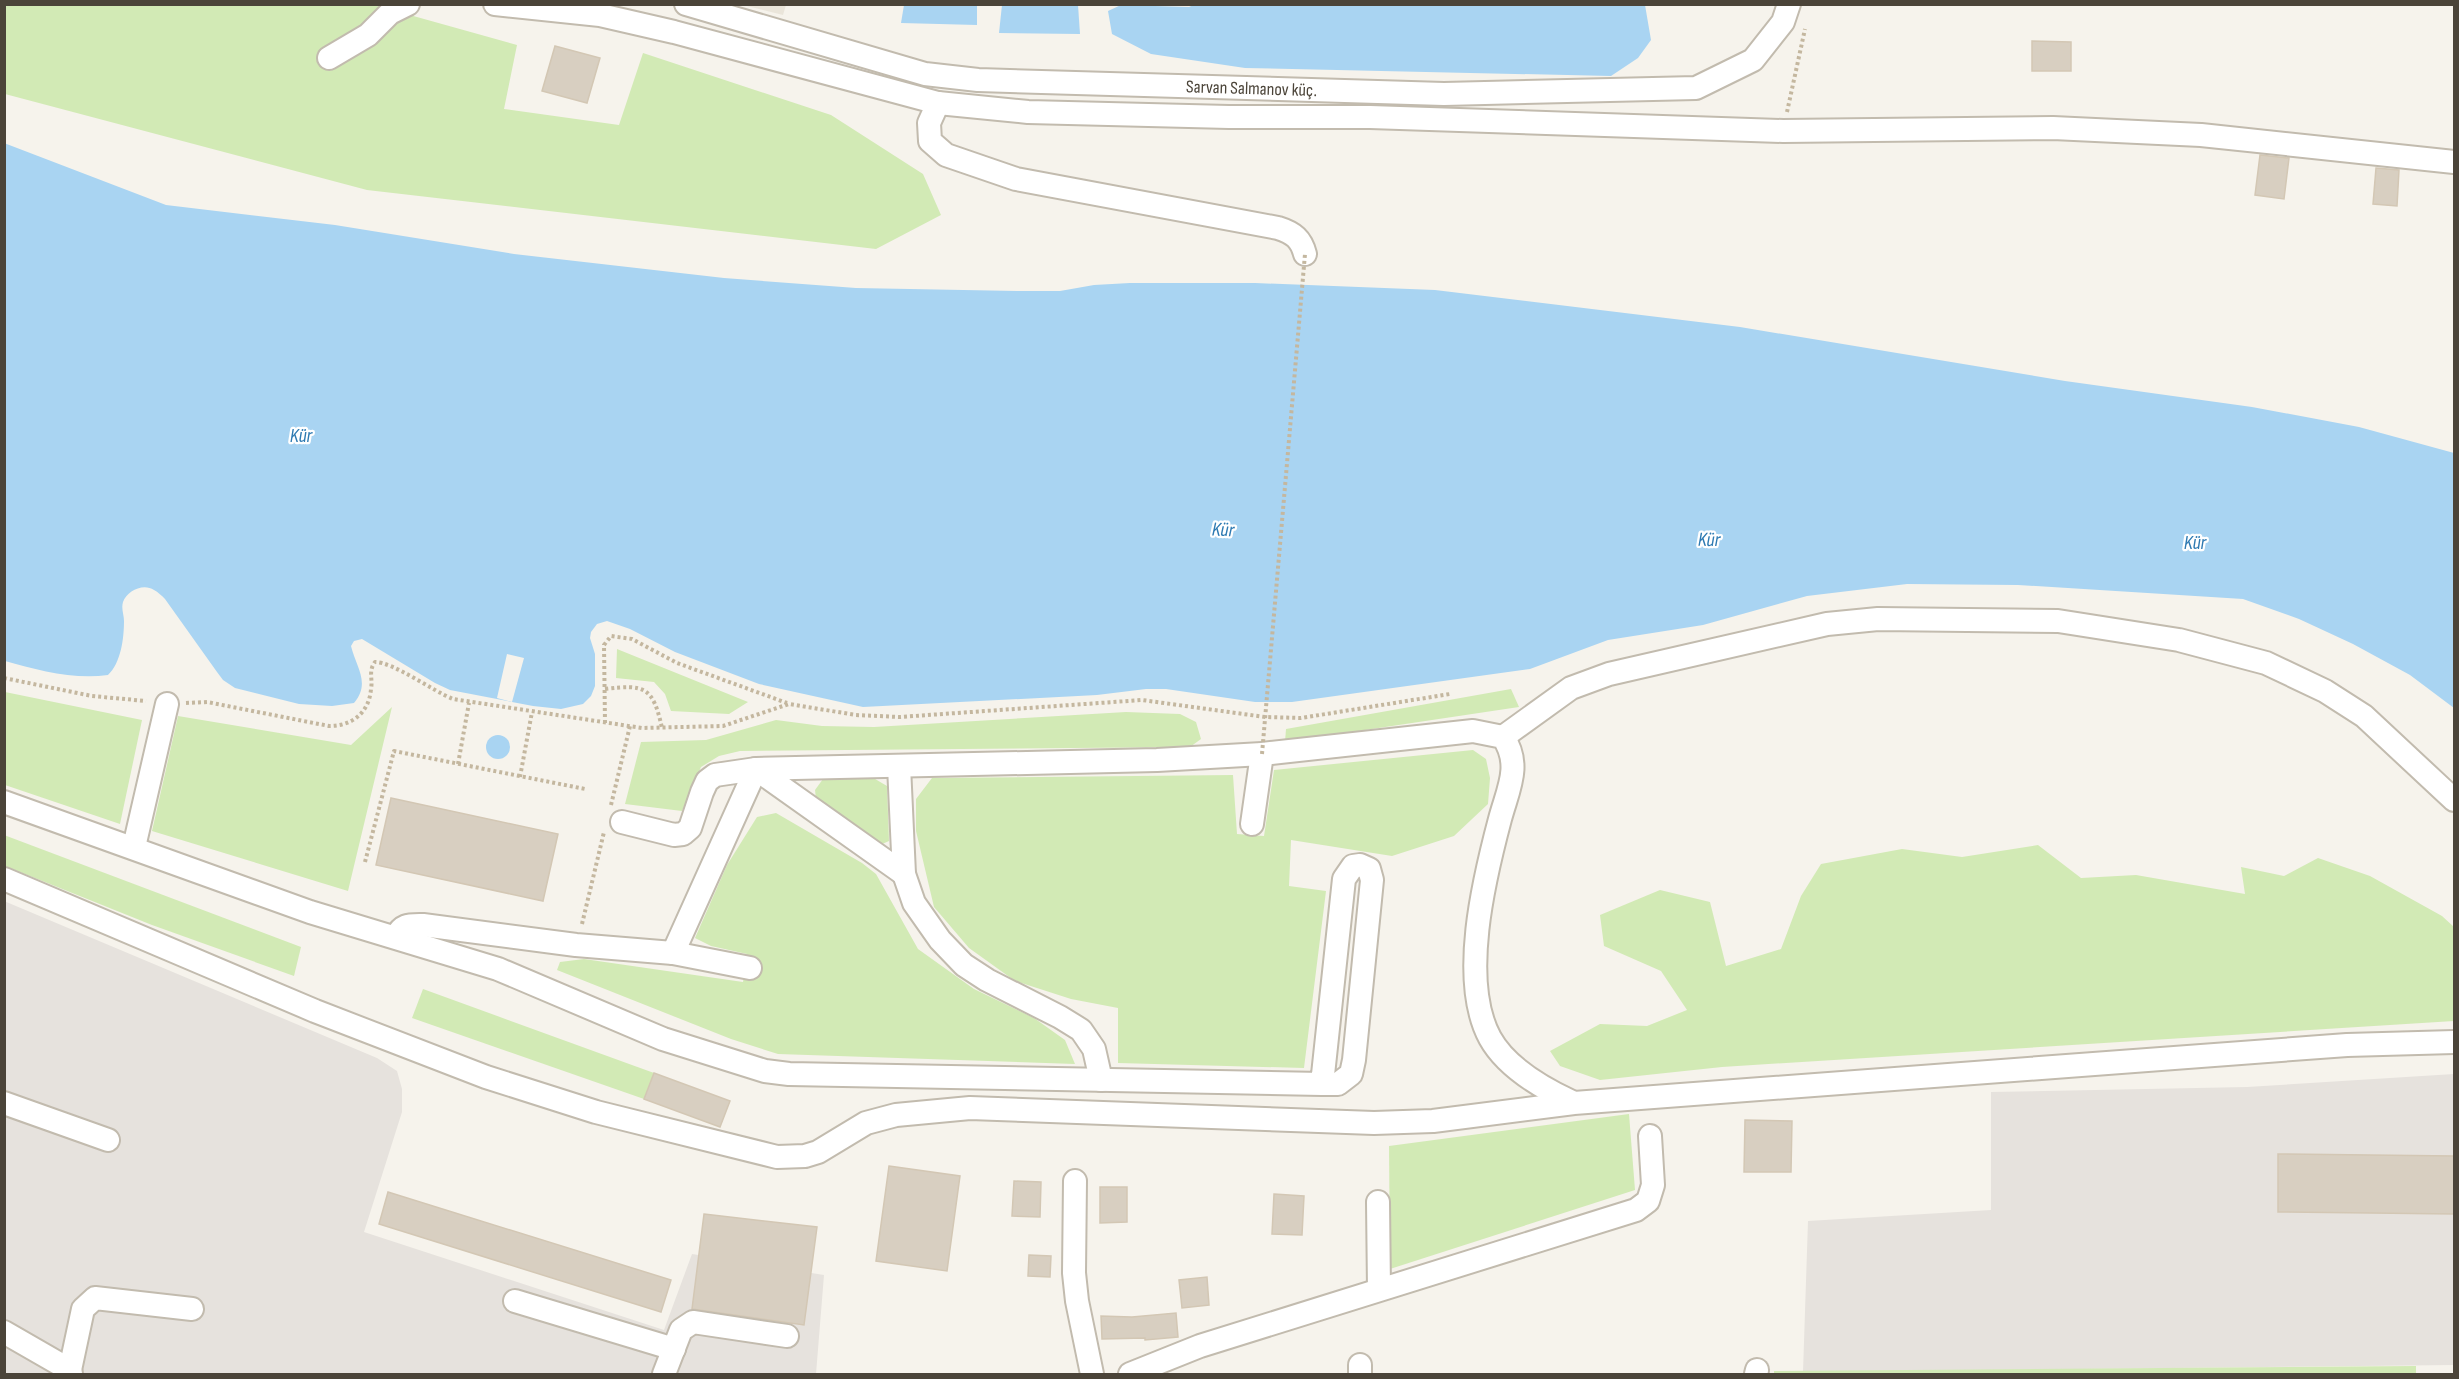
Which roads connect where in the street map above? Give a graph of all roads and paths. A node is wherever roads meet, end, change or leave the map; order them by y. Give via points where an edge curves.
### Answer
1 (408, 4) edge
2 (495, 4) edge
3 (686, 4) edge
4 (1789, 4) edge
5 (1805, 27) dead end
6 (329, 58) dead end
7 (938, 103) junction
8 (1783, 131) junction
9 (2454, 162) edge
10 (1305, 254) joint
11 (4, 678) edge
12 (605, 689) junction
13 (1450, 694) dead end
14 (469, 703) junction
15 (167, 704) junction
16 (789, 704) junction
17 (532, 712) junction
18 (1264, 717) junction
19 (605, 723) junction
20 (662, 728) junction
21 (1503, 736) junction
22 (1262, 754) junction
23 (458, 764) junction
24 (899, 766) junction
25 (756, 770) junction
26 (520, 777) junction
27 (585, 789) dead end
28 (2454, 800) edge
29 (4, 802) edge
30 (622, 822) dead end
31 (1252, 824) dead end
32 (134, 847) junction
33 (365, 862) dead end
34 (904, 874) junction
35 (4, 879) edge
36 (396, 937) junction
37 (673, 953) junction
38 (750, 968) dead end
39 (2454, 1042) edge
40 (1101, 1080) junction
41 (1322, 1084) junction
42 (4, 1103) edge
43 (1574, 1103) junction
44 (1650, 1136) dead end
45 (108, 1140) dead end
46 (1075, 1181) dead end
47 (1378, 1202) dead end
48 (1379, 1289) junction
49 (515, 1301) dead end
50 (192, 1309) dead end
51 (4, 1332) edge
52 (787, 1336) dead end
53 (674, 1349) junction
54 (71, 1372) edge
55 (663, 1374) edge
56 (1092, 1374) edge
57 (1130, 1374) edge

1 - 6 street via 390,13 368,35
2 - 7 street via 600,15
3 - 4 street, Sarvan Salmanov küç. via 925,74 978,80 1444,94 1696,88 1753,60 1783,22
5 - 8 path
7 - 8 street via 1028,112 1370,117
7 - 10 street via 928,123 930,141 946,155 1016,179 1278,228 1292,232 1302,243
8 - 9 street via 2064,129 2213,136
10 - 18 path, bridge
11 - 15 path via 92,696
12 - 16 path via 604,645 611,636 620,636 677,663
12 - 19 path
12 - 20 path via 630,686 648,693 656,704
13 - 18 path via 1301,718
14 - 15 path via 435,692 386,664 375,662 370,671 372,688 368,702 352,722 341,726 207,702
14 - 17 path
14 - 23 path
15 - 32 street
16 - 18 path via 856,715 900,717 1142,700
16 - 20 path via 723,726
17 - 19 path
17 - 26 path
18 - 22 path, bridge
19 - 20 path
21 - 22 street via 1473,731
21 - 28 street via 1571,688 1609,674 1827,624 1878,619 2058,621 2179,640 2266,663 2325,691 2364,716
21 - 43 street via 1512,750 1514,770 1488,866 1478,923 1478,1003 1490,1039 1511,1063 1546,1090
22 - 24 street
22 - 31 street
23 - 26 path
23 - 33 path via 393,751
24 - 25 street
24 - 34 street
25 - 30 street via 722,772 707,781 690,828 683,834
25 - 34 street
25 - 37 street
26 - 27 path
29 - 32 street
32 - 36 street via 310,912
34 - 40 street via 914,903 964,965 1081,1030 1094,1049
35 - 43 street via 315,1011 486,1077 596,1112 777,1157 818,1152 866,1123 896,1115 970,1108 1374,1123 1434,1121
36 - 37 street via 400,928 407,925
36 - 40 street via 507,972 663,1039 765,1071
37 - 38 street
39 - 43 street via 2347,1045
40 - 41 street
41 - 41 street via 1344,1081 1351,1074 1354,1060 1372,880 1368,869 1360,865 1353,866 1344,879
42 - 45 street
44 - 48 street via 1653,1185 1648,1201 1636,1210
46 - 56 street via 1074,1273
47 - 48 street
48 - 57 street via 1200,1346
49 - 53 street
50 - 54 street via 95,1298 83,1309
51 - 54 street
52 - 53 street via 693,1322 681,1330
53 - 55 street

